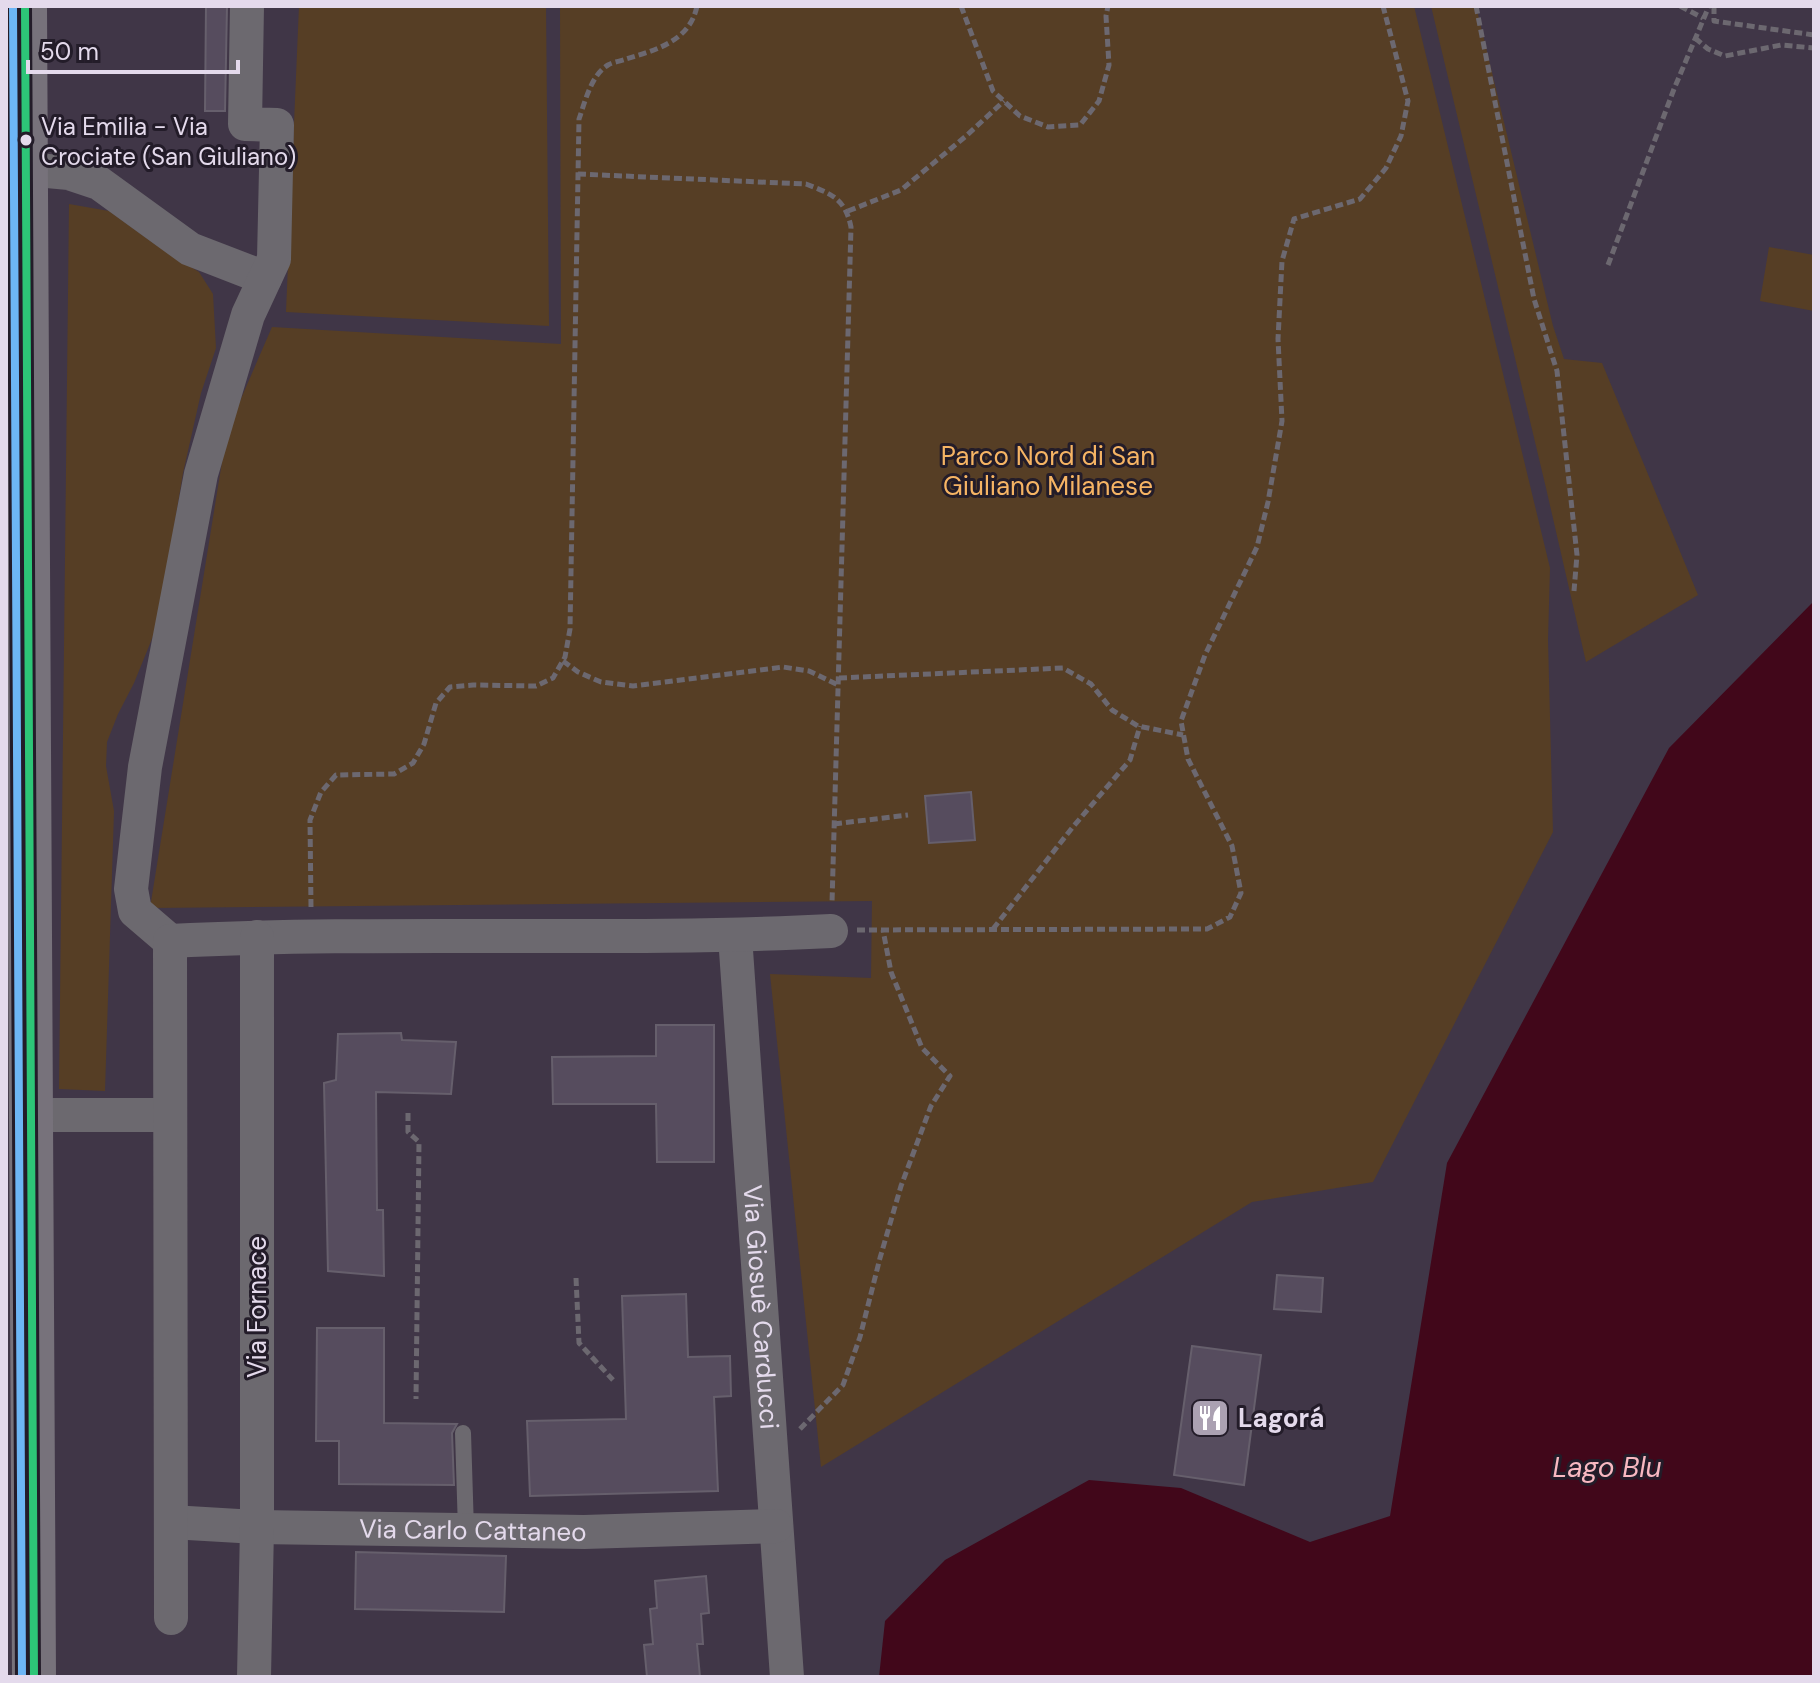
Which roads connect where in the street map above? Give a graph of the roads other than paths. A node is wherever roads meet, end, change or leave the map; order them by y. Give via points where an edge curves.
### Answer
1 (25, 6) edge
2 (247, 6) edge
3 (26, 169) junction
4 (265, 278) junction
5 (831, 931) road end
6 (735, 936) junction
7 (257, 937) junction
8 (170, 941) junction
9 (30, 1115) junction
10 (170, 1115) junction
11 (463, 1433) dead end
12 (171, 1522) junction
13 (776, 1526) junction
14 (257, 1527) junction
15 (466, 1530) junction
16 (171, 1618) dead end
17 (34, 1677) edge
18 (254, 1677) edge
19 (787, 1677) edge

1 - 3 main road
2 - 4 street via 245,124 277,125 274,259
3 - 4 street via 69,173 99,183 190,249
3 - 9 main road
4 - 8 street via 248,315 201,474 145,767 131,889 135,911
5 - 6 street
6 - 7 street
6 - 13 street, Via Giosuè Carducci
7 - 8 street
7 - 14 street, Via Fornace
8 - 10 street
9 - 10 street
9 - 17 main road
10 - 12 street
11 - 15 lane
12 - 14 street, Via Carlo Cattaneo
12 - 16 street
13 - 15 street, Via Carlo Cattaneo
13 - 19 street, Via Giosuè Carducci
14 - 15 street, Via Carlo Cattaneo
14 - 18 street, Via Fornace

